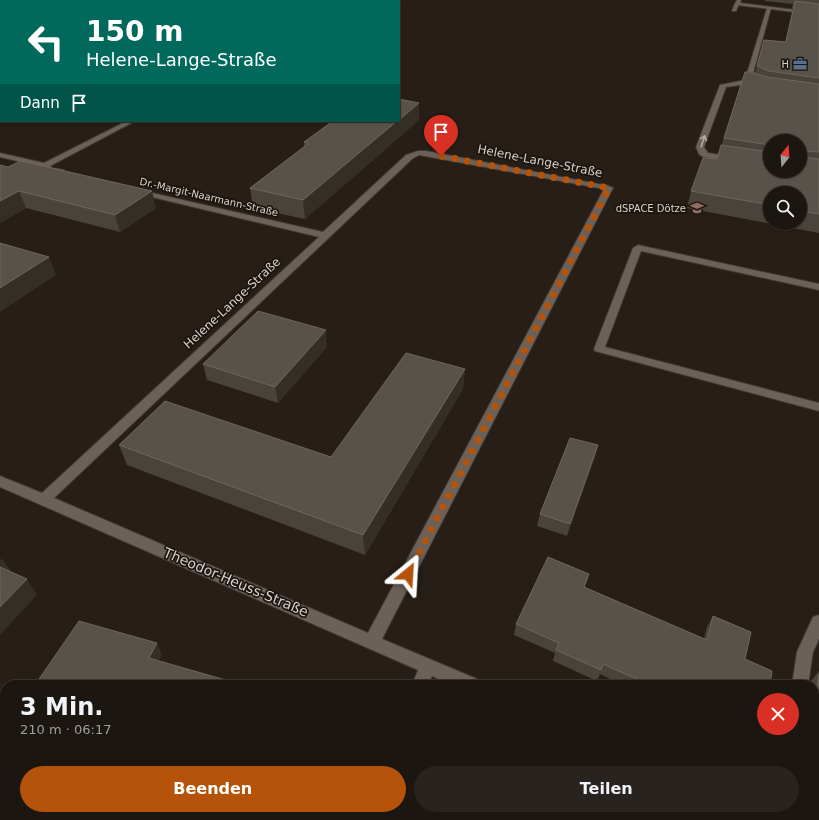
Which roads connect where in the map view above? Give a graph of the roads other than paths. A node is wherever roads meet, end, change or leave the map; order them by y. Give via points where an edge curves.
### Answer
1 (738, 2) edge
2 (769, 8) junction
3 (734, 10) dead end
4 (819, 14) edge
5 (748, 82) junction
6 (758, 86) edge
7 (130, 122) edge
8 (0, 155) edge
9 (741, 160) edge
10 (45, 165) junction
11 (72, 175) edge
12 (133, 190) edge
13 (323, 235) junction
14 (819, 287) edge
15 (819, 407) edge
16 (0, 481) edge
17 (43, 500) junction
18 (819, 622) edge
19 (372, 641) junction
20 (428, 665) junction
21 (422, 680) edge
22 (460, 680) edge
23 (801, 680) edge

1 - 2 street
1 - 3 street
2 - 4 street
2 - 5 street
5 - 6 street
9 -> 5 street via 706,155 700,147 723,85
7 - 10 street
8 - 10 street
10 - 11 street via 50,170
12 - 13 street, Dr.-Margit-Naarmann-Straße
13 - 17 street, Helene-Lange-Straße
13 - 19 street, Helene-Lange-Straße via 409,156 418,153 609,188
14 - 15 street via 638,248 599,349
16 - 17 street, Theodor-Heuss-Straße
17 - 19 street, Theodor-Heuss-Straße
18 - 23 street via 805,652
19 - 20 street, Theodor-Heuss-Straße
20 - 21 street
20 - 22 street, Theodor-Heuss-Straße

